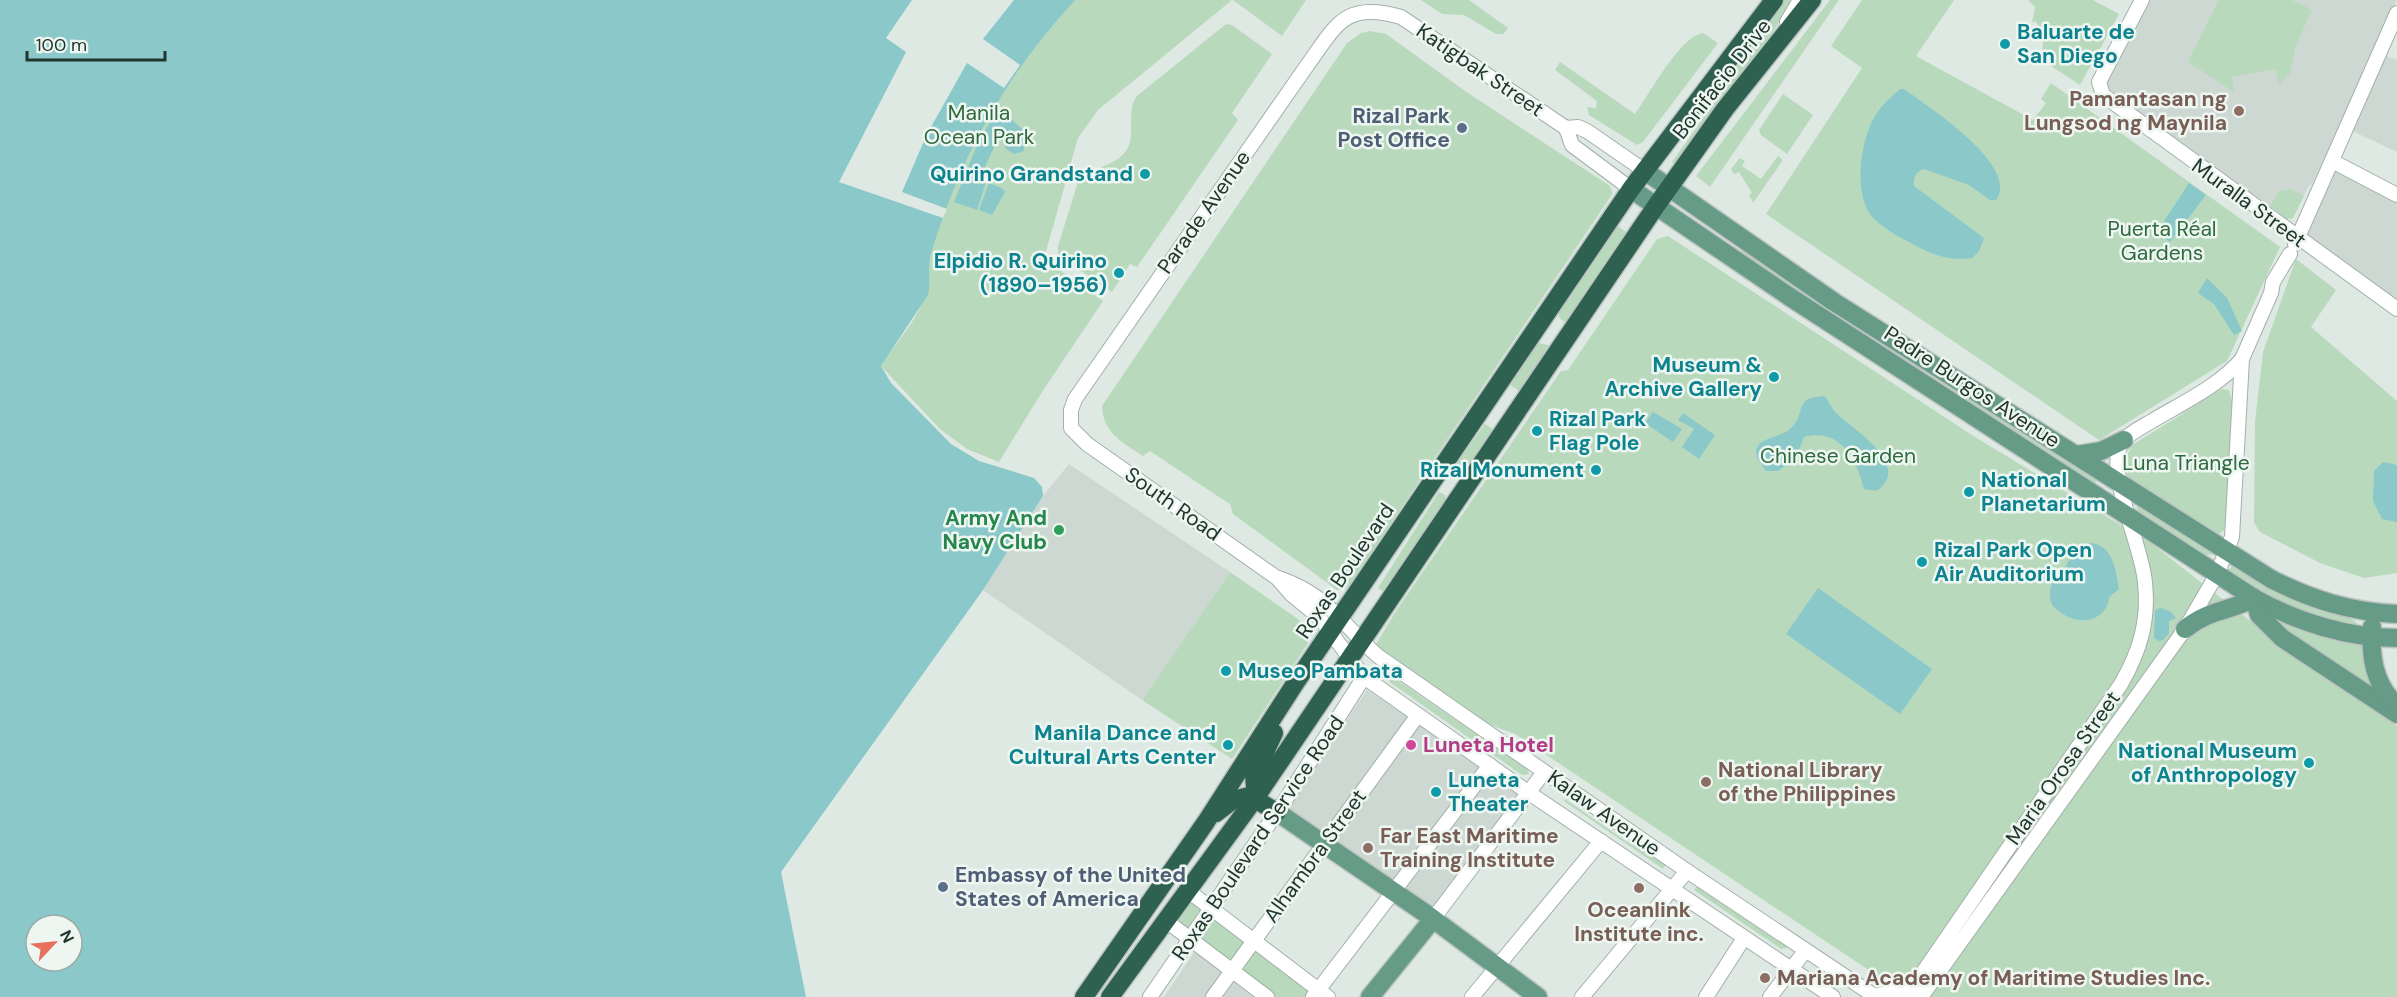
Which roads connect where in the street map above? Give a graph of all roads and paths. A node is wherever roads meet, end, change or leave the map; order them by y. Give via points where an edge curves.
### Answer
1 (1774, 0) edge
2 (1800, 0) edge
3 (1812, 0) edge
4 (2142, 0) edge
5 (1358, 8) joint
6 (2397, 13) edge
7 (1782, 38) junction
8 (1566, 128) junction
9 (2332, 161) junction
10 (1645, 171) junction
11 (1669, 187) junction
12 (1631, 189) junction
13 (2397, 195) edge
14 (1656, 206) junction
15 (1743, 238) junction
16 (2294, 246) junction
17 (1731, 257) junction
18 (2397, 309) edge
19 (1538, 327) junction
20 (1562, 345) junction
21 (2242, 359) junction
22 (1934, 365) junction
23 (2219, 379) junction
24 (1923, 382) junction
25 (2242, 390) junction
26 (1071, 428) joint
27 (2124, 440) junction
28 (2077, 455) junction
29 (1435, 479) junction
30 (2119, 482) junction
31 (1459, 495) junction
32 (2129, 515) junction
33 (2228, 551) junction
34 (2217, 574) junction
35 (2254, 598) junction
36 (2373, 613) junction
37 (2397, 614) edge
38 (1336, 626) junction
39 (2185, 629) junction
40 (2372, 637) junction
41 (2397, 638) edge
42 (1361, 640) junction
43 (1348, 660) junction
44 (1364, 677) junction
45 (2377, 677) junction
46 (1296, 682) junction
47 (2362, 693) junction
48 (2397, 706) edge
49 (2397, 714) edge
50 (1418, 715) junction
51 (1490, 765) junction
52 (1544, 772) junction
53 (1530, 793) junction
54 (1256, 797) junction
55 (1277, 812) junction
56 (1206, 822) junction
57 (1601, 841) junction
58 (1324, 844) junction
59 (1687, 871) junction
60 (1673, 889) junction
61 (1187, 890) junction
62 (1393, 892) junction
63 (1213, 908) junction
64 (1165, 920) junction
65 (1433, 920) junction
66 (1744, 938) junction
67 (1190, 939) junction
68 (1255, 941) junction
69 (1805, 951) junction
70 (1498, 966) junction
71 (1791, 969) junction
72 (1232, 971) junction
73 (1917, 994) edge
74 (1320, 995) edge
75 (1824, 995) edge
76 (1084, 997) edge
77 (1110, 997) edge
78 (1150, 997) edge
79 (1213, 997) edge
80 (1267, 997) edge
81 (1370, 997) edge
82 (1472, 997) edge
83 (1538, 997) edge
84 (1582, 997) edge
85 (1706, 997) edge
86 (1770, 997) edge
87 (1876, 997) edge

1 - 10 highway, Bonifacio Drive
2 - 7 street via 1790,14
3 - 7 highway, Bonifacio Drive
4 - 16 street, Muralla Street via 2099,82 2103,95
5 - 8 street, Katigbak Street via 1373,8 1401,17
5 - 26 street, Parade Avenue via 1337,24 1075,399
6 - 9 street
7 - 11 highway, Bonifacio Drive
8 - 10 street, Katigbak Street via 1587,131
8 - 12 street, Katigbak Street via 1572,145
9 - 13 street
9 - 16 street
10 - 11 main road, Padre Burgos Avenue
10 - 12 highway, Roxas Boulevard
11 - 14 highway
11 - 15 main road, Padre Burgos Avenue
12 - 14 main road, Padre Burgos Avenue
12 - 19 highway, Roxas Boulevard
14 - 17 main road, Padre Burgos Avenue
14 - 20 highway
15 - 17 main road
15 - 22 main road, Padre Burgos Avenue
16 - 18 street, Muralla Street
16 - 21 street
17 - 24 main road, Padre Burgos Avenue
19 - 20 highway
19 - 29 highway, Roxas Boulevard
20 - 31 highway
21 - 23 street
21 - 25 street, Maria Orosa Street
22 - 24 main road
22 - 28 main road, Padre Burgos Avenue
23 - 25 street via 2231,379
23 - 27 street
24 - 32 main road, Padre Burgos Avenue
25 - 33 street, Maria Orosa Street
26 - 38 street, South Road via 1087,444 1277,578 1298,585 1327,603
27 - 28 main road via 2101,451
27 - 30 street, Maria Orosa Street via 2116,460
28 - 30 main road, Padre Burgos Avenue
29 - 31 highway
29 - 38 highway, Roxas Boulevard
30 - 32 street, Maria Orosa Street
30 - 33 main road, Padre Burgos Avenue
31 - 42 highway
32 - 34 main road, Padre Burgos Avenue
32 - 73 street, Maria Orosa Street via 2145,581 2145,622 2136,656
33 - 34 street, Maria Orosa Street
33 - 36 main road, Padre Burgos Avenue via 2310,598
34 - 35 main road, Padre Burgos Avenue
34 - 39 street, Maria Orosa Street
35 - 39 main road via 2210,612
35 - 40 main road, Padre Burgos Avenue via 2315,625
35 - 47 main road via 2264,622 2282,638
36 - 37 main road, Padre Burgos Avenue
36 - 40 main road
38 - 42 street, Kalaw Avenue
38 - 43 street, Kalaw Avenue
38 - 46 highway, Roxas Boulevard
39 - 73 street, Maria Orosa Street
40 - 41 main road, Padre Burgos Avenue
40 - 45 main road
42 - 43 highway
42 - 52 street, Kalaw Avenue via 1378,656
43 - 44 street, Kalaw Avenue
43 - 54 highway
44 - 50 street, Kalaw Avenue
44 - 55 street, Roxas Boulevard Service Road
45 - 47 main road via 2374,688
45 - 48 main road
46 - 54 highway via 1254,776
46 - 56 highway, Roxas Boulevard
47 - 49 main road
50 - 51 street, Kalaw Avenue
50 - 58 street, Alhambra Street
51 - 53 street, Kalaw Avenue
51 - 62 street
52 - 53 street
52 - 59 street, Kalaw Avenue
53 - 57 street, Kalaw Avenue
53 - 65 street
54 - 55 highway
54 - 56 highway via 1233,800
54 - 61 highway
55 - 58 main road
55 - 63 street, Roxas Boulevard Service Road
56 - 76 highway, Roxas Boulevard
57 - 60 street, Kalaw Avenue
57 - 70 street
58 - 62 main road
58 - 68 street, Alhambra Street
59 - 60 street
59 - 69 street, Kalaw Avenue
60 - 66 street, Kalaw Avenue
60 - 84 street
61 - 63 street
61 - 64 highway
62 - 65 main road
62 - 74 street
63 - 67 street, Roxas Boulevard Service Road
63 - 68 street
64 - 67 street
64 - 77 highway
65 - 70 main road
65 - 81 main road
66 - 71 street, Kalaw Avenue
66 - 85 street
67 - 72 street
67 - 78 street, Roxas Boulevard Service Road
68 - 72 street, Alhambra Street
68 - 74 street
69 - 71 street
69 - 87 street, Kalaw Avenue
70 - 82 street
70 - 83 main road
71 - 75 street, Kalaw Avenue
71 - 86 street
72 - 79 street, Alhambra Street
72 - 80 street
73 - 87 street

